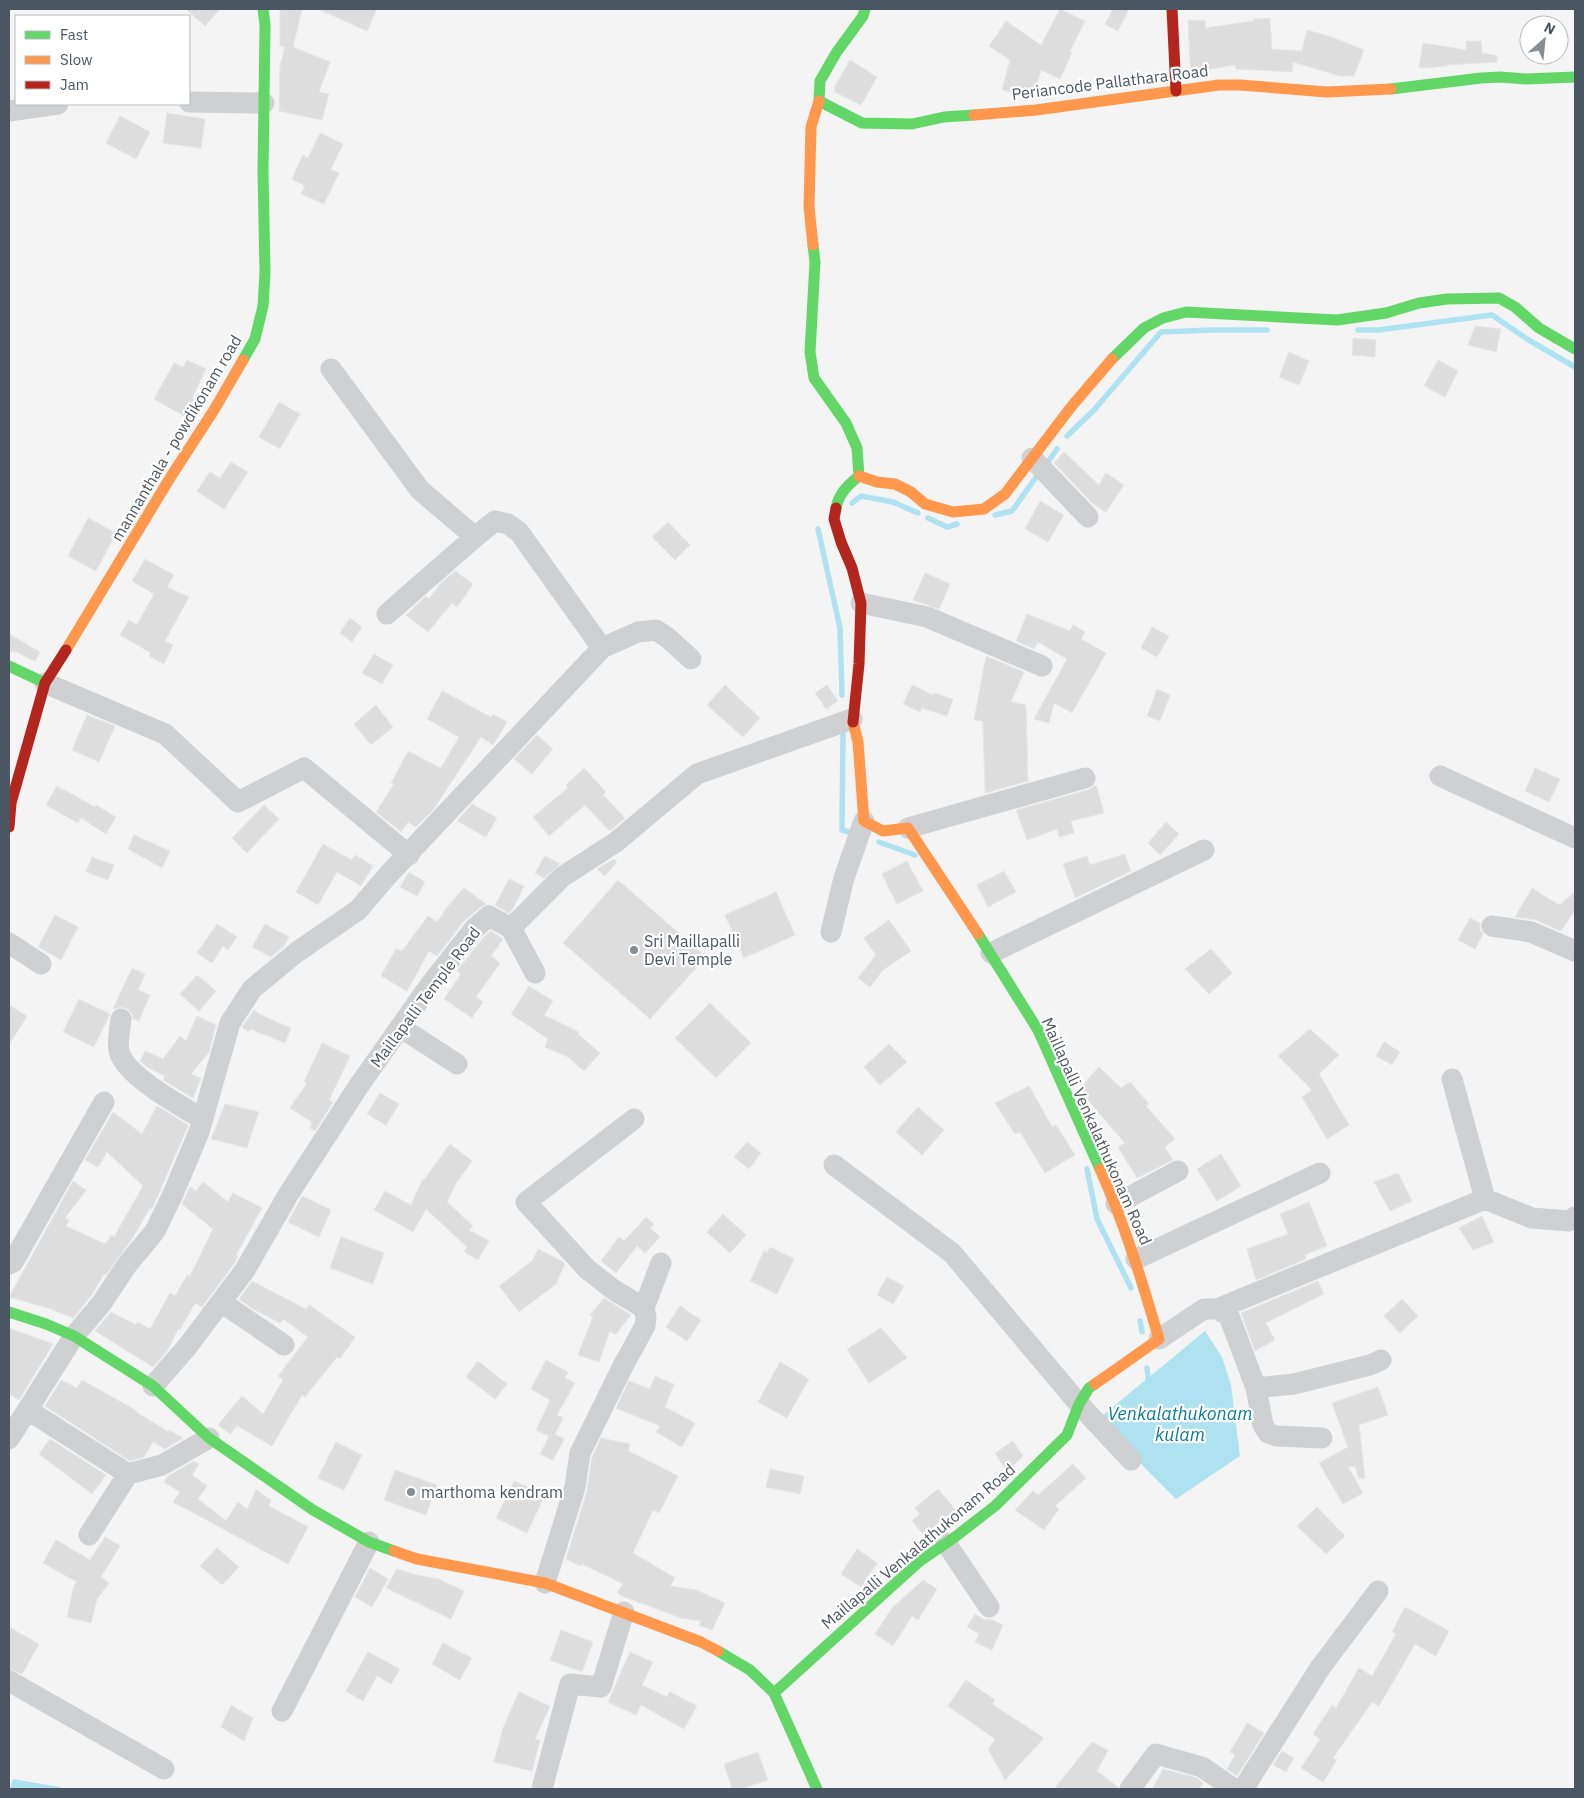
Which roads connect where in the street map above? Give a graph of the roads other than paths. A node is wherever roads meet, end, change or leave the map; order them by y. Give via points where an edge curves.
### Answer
1 (264, 9) edge
2 (865, 9) edge
3 (1172, 9) edge
4 (1575, 77) edge
5 (1176, 91) junction
6 (819, 101) junction
7 (190, 102) edge
8 (264, 103) junction
9 (51, 105) edge
10 (9, 111) edge
11 (1575, 349) edge
12 (331, 369) dead end
13 (1032, 458) junction
14 (859, 476) junction
15 (1088, 517) dead end
16 (475, 537) junction
17 (861, 603) junction
18 (386, 614) dead end
19 (602, 648) junction
20 (690, 659) dead end
21 (9, 666) edge
22 (1042, 666) dead end
23 (45, 683) junction
24 (852, 719) junction
25 (1440, 776) dead end
26 (1084, 778) dead end
27 (864, 821) junction
28 (9, 827) edge
29 (908, 828) junction
30 (1575, 838) edge
31 (1204, 850) dead end
32 (408, 855) junction
33 (1492, 926) dead end
34 (511, 928) junction
35 (831, 932) dead end
36 (9, 943) edge
37 (1575, 951) edge
38 (991, 953) junction
39 (41, 964) dead end
40 (535, 973) dead end
41 (121, 1020) dead end
42 (400, 1027) junction
43 (457, 1064) dead end
44 (1452, 1079) dead end
45 (104, 1102) dead end
46 (203, 1119) junction
47 (634, 1119) dead end
48 (834, 1165) dead end
49 (1178, 1171) dead end
50 (1320, 1172) dead end
51 (1485, 1199) junction
52 (1116, 1204) junction
53 (1575, 1217) edge
54 (1136, 1259) junction
55 (661, 1263) dead end
56 (9, 1264) edge
57 (222, 1302) junction
58 (644, 1308) junction
59 (1217, 1309) junction
60 (9, 1312) edge
61 (74, 1336) junction
62 (1159, 1339) junction
63 (284, 1345) dead end
64 (1381, 1360) dead end
65 (153, 1386) junction
66 (1256, 1388) junction
67 (1079, 1404) junction
68 (28, 1410) junction
69 (209, 1438) junction
70 (1322, 1438) dead end
71 (9, 1439) edge
72 (1131, 1460) dead end
73 (128, 1474) junction
74 (89, 1535) dead end
75 (370, 1542) junction
76 (946, 1543) junction
77 (545, 1583) junction
78 (1378, 1591) dead end
79 (989, 1607) dead end
80 (624, 1612) junction
81 (9, 1681) edge
82 (774, 1692) junction
83 (282, 1711) dead end
84 (164, 1769) dead end
85 (542, 1789) edge
86 (817, 1789) edge
87 (1130, 1789) edge
88 (1234, 1789) edge
89 (1243, 1789) edge

1 - 8 street, mannanthala - powdikonam road
2 - 6 street via 820,81
3 - 5 street
4 - 5 street, Periancode Pallathara Road via 1501,77 1346,92 1254,85 1196,86
5 - 6 street, Periancode Pallathara Road via 1036,110 944,117 912,124 862,123
6 - 14 street via 811,127 809,207 815,262 810,352 814,378 846,423 857,448
7 - 8 street
8 - 23 street, mannanthala - powdikonam road via 265,273 263,306 255,339
9 - 10 street
11 - 13 street via 1499,298 1419,302 1386,314 1337,320 1186,312 1163,318 1144,328 1128,343 1071,407
12 - 16 street via 420,490
13 - 14 street via 1005,494 984,509 954,512 925,504 894,484
13 - 15 street
14 - 17 street via 845,488 838,500 834,520
16 - 18 street
16 - 19 street via 495,521 508,524 519,532
17 - 22 street via 927,617
17 - 24 street via 859,664
19 - 20 street via 638,632 656,630
19 - 32 street
21 - 23 street
23 - 28 street, mannanthala - powdikonam road via 11,803
23 - 32 street via 165,734 238,802 304,768
24 - 27 street via 858,742
24 - 34 street via 698,774 616,842 562,877
25 - 30 street
26 - 29 street
27 - 29 street via 883,831
27 - 35 street via 844,878
29 - 38 street, Maillapalli Venkalathukonam Road
31 - 38 street
32 - 46 street via 358,910 297,952 252,989 230,1023
33 - 37 street via 1531,932
34 - 40 street
34 - 42 street, Maillapalli Temple Road via 489,916 474,929
36 - 39 street
38 - 52 street, Maillapalli Venkalathukonam Road via 1038,1030
41 - 46 street via 119,1051 129,1068 155,1089
42 - 43 street
42 - 57 street, Maillapalli Temple Road via 358,1087
44 - 51 street
45 - 56 street
46 - 61 street via 155,1231
47 - 58 street via 526,1202 587,1269
48 - 67 street via 952,1252
49 - 52 street
50 - 54 street
51 - 53 street via 1532,1218 1569,1222
51 - 59 street
52 - 54 street, Maillapalli Venkalathukonam Road
54 - 62 street, Maillapalli Venkalathukonam Road
55 - 58 street
57 - 63 street
57 - 65 street, Maillapalli Temple Road
58 - 77 street via 645,1326 580,1453 575,1487
59 - 62 street via 1204,1309
59 - 66 street via 1229,1316
60 - 61 street
61 - 65 street
61 - 68 street
62 - 67 street, Maillapalli Venkalathukonam Road via 1089,1388
64 - 66 street via 1294,1384
65 - 69 street
66 - 70 street via 1263,1425 1268,1433
67 - 72 street
67 - 76 street, Maillapalli Venkalathukonam Road via 1067,1435 995,1506
68 - 71 street
68 - 73 street
69 - 73 street via 162,1464
69 - 75 street via 312,1510
73 - 74 street
75 - 77 street via 417,1559
75 - 83 street
76 - 79 street
76 - 82 street, Maillapalli Venkalathukonam Road via 920,1561
77 - 80 street
78 - 89 street via 1320,1668
80 - 82 street via 728,1656 750,1670
80 - 85 street via 601,1687 570,1684
81 - 84 street
82 - 86 street
87 - 88 street via 1156,1754 1202,1767

